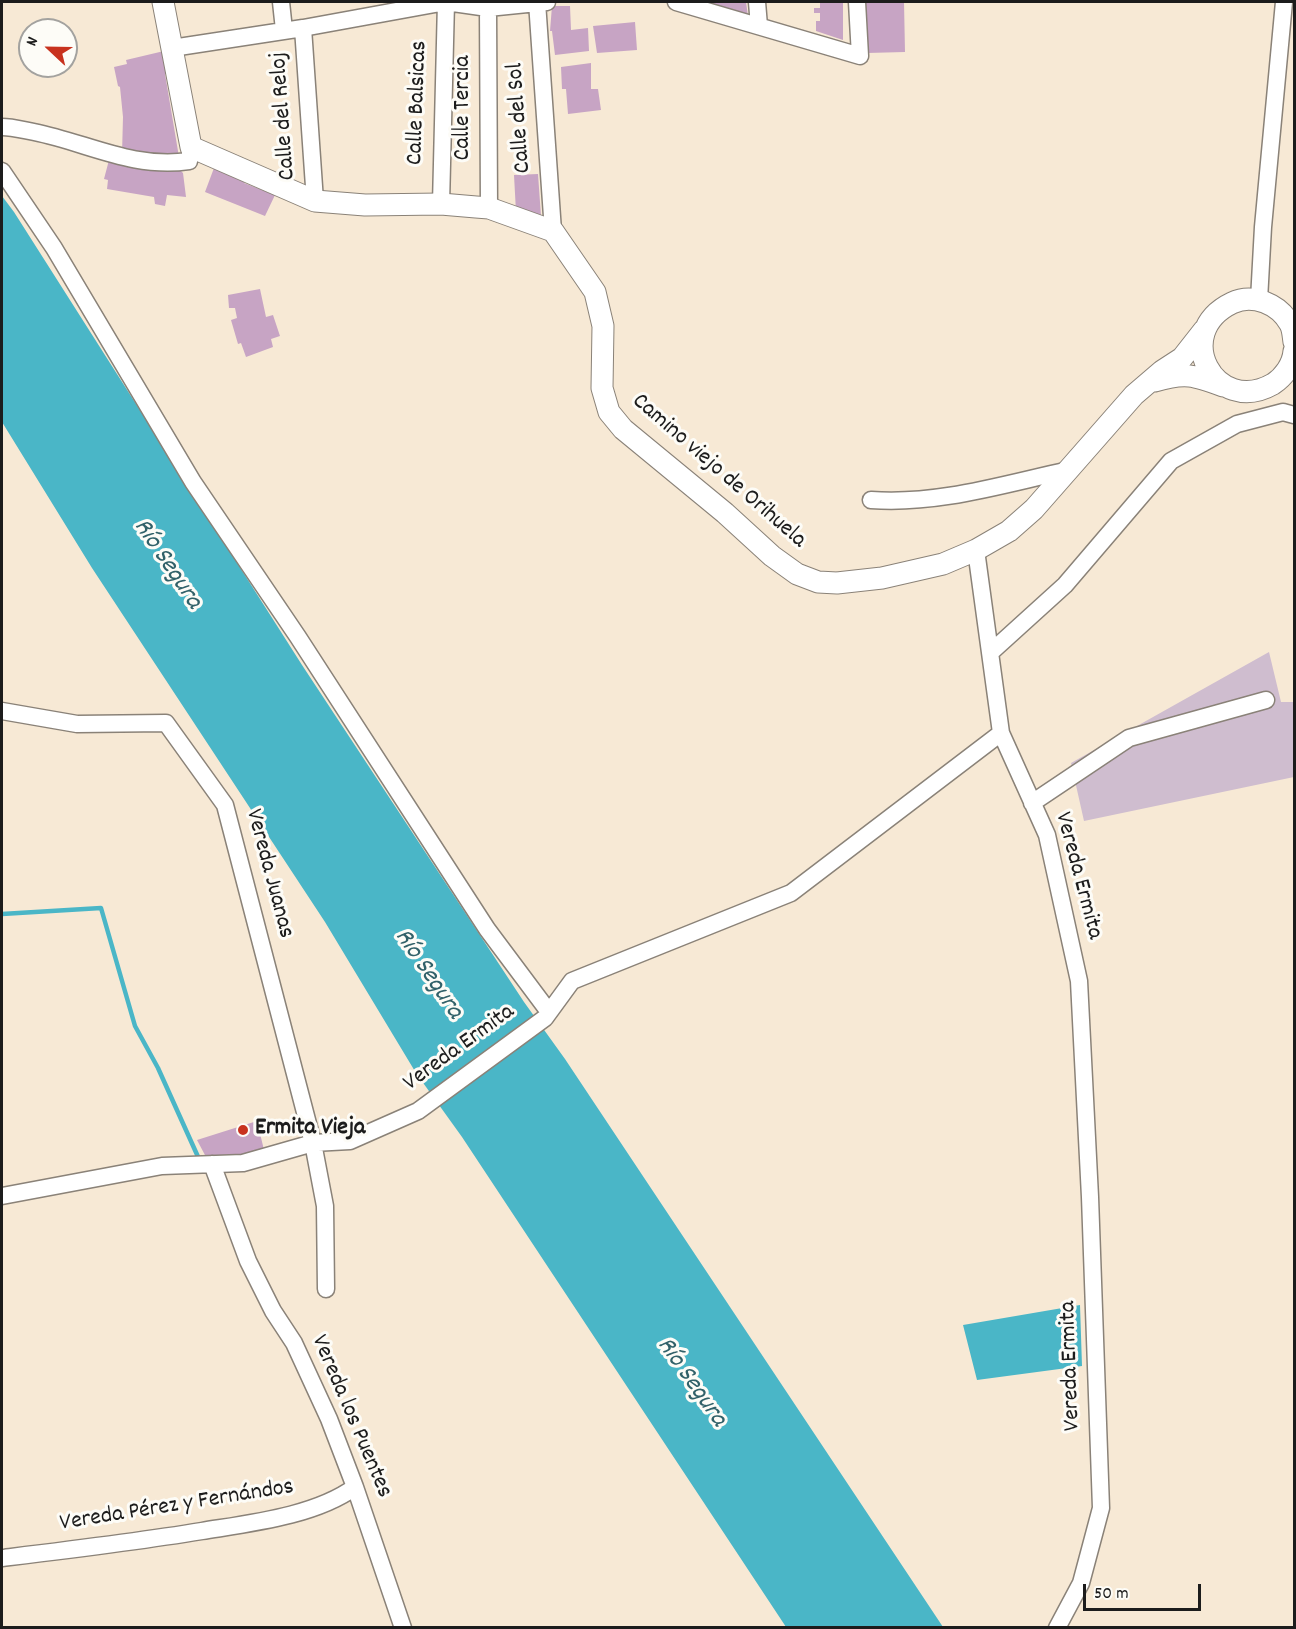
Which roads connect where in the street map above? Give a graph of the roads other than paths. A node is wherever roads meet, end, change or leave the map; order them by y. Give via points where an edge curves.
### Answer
1 (164, 2) edge
2 (281, 2) edge
3 (446, 2) edge
4 (542, 2) edge
5 (676, 2) edge
6 (757, 2) edge
7 (857, 2) edge
8 (1284, 2) edge
9 (507, 3) edge
10 (392, 7) edge
11 (488, 8) junction
12 (759, 26) junction
13 (303, 28) junction
14 (284, 30) junction
15 (172, 48) junction
16 (2, 127) edge
17 (191, 147) junction
18 (2, 171) edge
19 (315, 201) junction
20 (441, 204) junction
21 (489, 208) junction
22 (553, 231) junction
23 (1259, 300) junction
24 (1204, 330) junction
25 (1294, 342) edge
26 (1294, 351) edge
27 (1151, 382) junction
28 (1237, 391) junction
29 (1294, 416) edge
30 (1069, 470) junction
31 (871, 500) dead end
32 (976, 550) junction
33 (990, 653) junction
34 (1266, 700) dead end
35 (2, 711) edge
36 (1001, 733) junction
37 (1032, 803) junction
38 (547, 1015) junction
39 (313, 1143) junction
40 (212, 1164) junction
41 (2, 1196) edge
42 (326, 1289) dead end
43 (355, 1487) junction
44 (2, 1558) edge
45 (404, 1628) edge
46 (1057, 1628) edge

1 - 15 main road
2 - 14 street
3 - 10 street
3 - 11 street
3 - 20 street, Calle Balsicas
4 - 9 street
4 - 22 street, Calle del Sol
5 - 12 street
6 - 12 street
7 - 12 street via 860,56
8 - 23 street
9 - 11 street
10 - 13 street
11 - 21 street, Calle Tercia
13 - 14 street
13 - 19 street, Calle del Reloj
14 - 15 street
15 - 17 main road
16 - 17 street via 48,135 141,162 189,161
17 - 19 main road
18 - 38 street via 54,248 193,482
19 - 20 main road
20 - 21 main road
21 - 22 main road
22 - 32 main road, Camino viejo de Orihuela via 595,292 603,326 602,388 609,412 623,429 772,556 797,574 837,584 933,566
23 - 24 main road, Camino viejo de Orihuela via 1239,299 1218,310
23 - 25 main road via 1279,310 1291,325
24 - 27 main road, Camino viejo de Orihuela via 1182,358
24 - 28 main road via 1203,358 1212,376
26 - 28 main road via 1281,380 1261,391
27 - 28 main road, Camino viejo de Orihuela via 1175,375 1194,376
27 - 30 main road, Camino viejo de Orihuela via 1134,395
29 - 33 street via 1283,412 1237,424 1171,461 1065,585
30 - 31 street via 931,499
30 - 32 main road, Camino viejo de Orihuela via 1009,531
32 - 33 street
33 - 36 street
34 - 37 street via 1129,738
35 - 39 street, Vereda Juanas via 77,724 166,723 225,805
36 - 37 street, Vereda Ermita
36 - 38 street, Vereda Ermita via 791,893 572,981
37 - 46 street, Vereda Ermita via 1047,835 1079,981 1101,1497 1082,1582
38 - 39 street, Vereda Ermita via 418,1111 350,1141
39 - 40 street, Vereda Ermita via 243,1163
39 - 42 street via 326,1206
40 - 41 street, Vereda Ermita via 162,1166
40 - 43 street, Vereda los Puentes via 248,1261 294,1343
43 - 44 street, Vereda Pérez y Fernándos via 320,1507 238,1525
43 - 45 street, Vereda los Puentes

